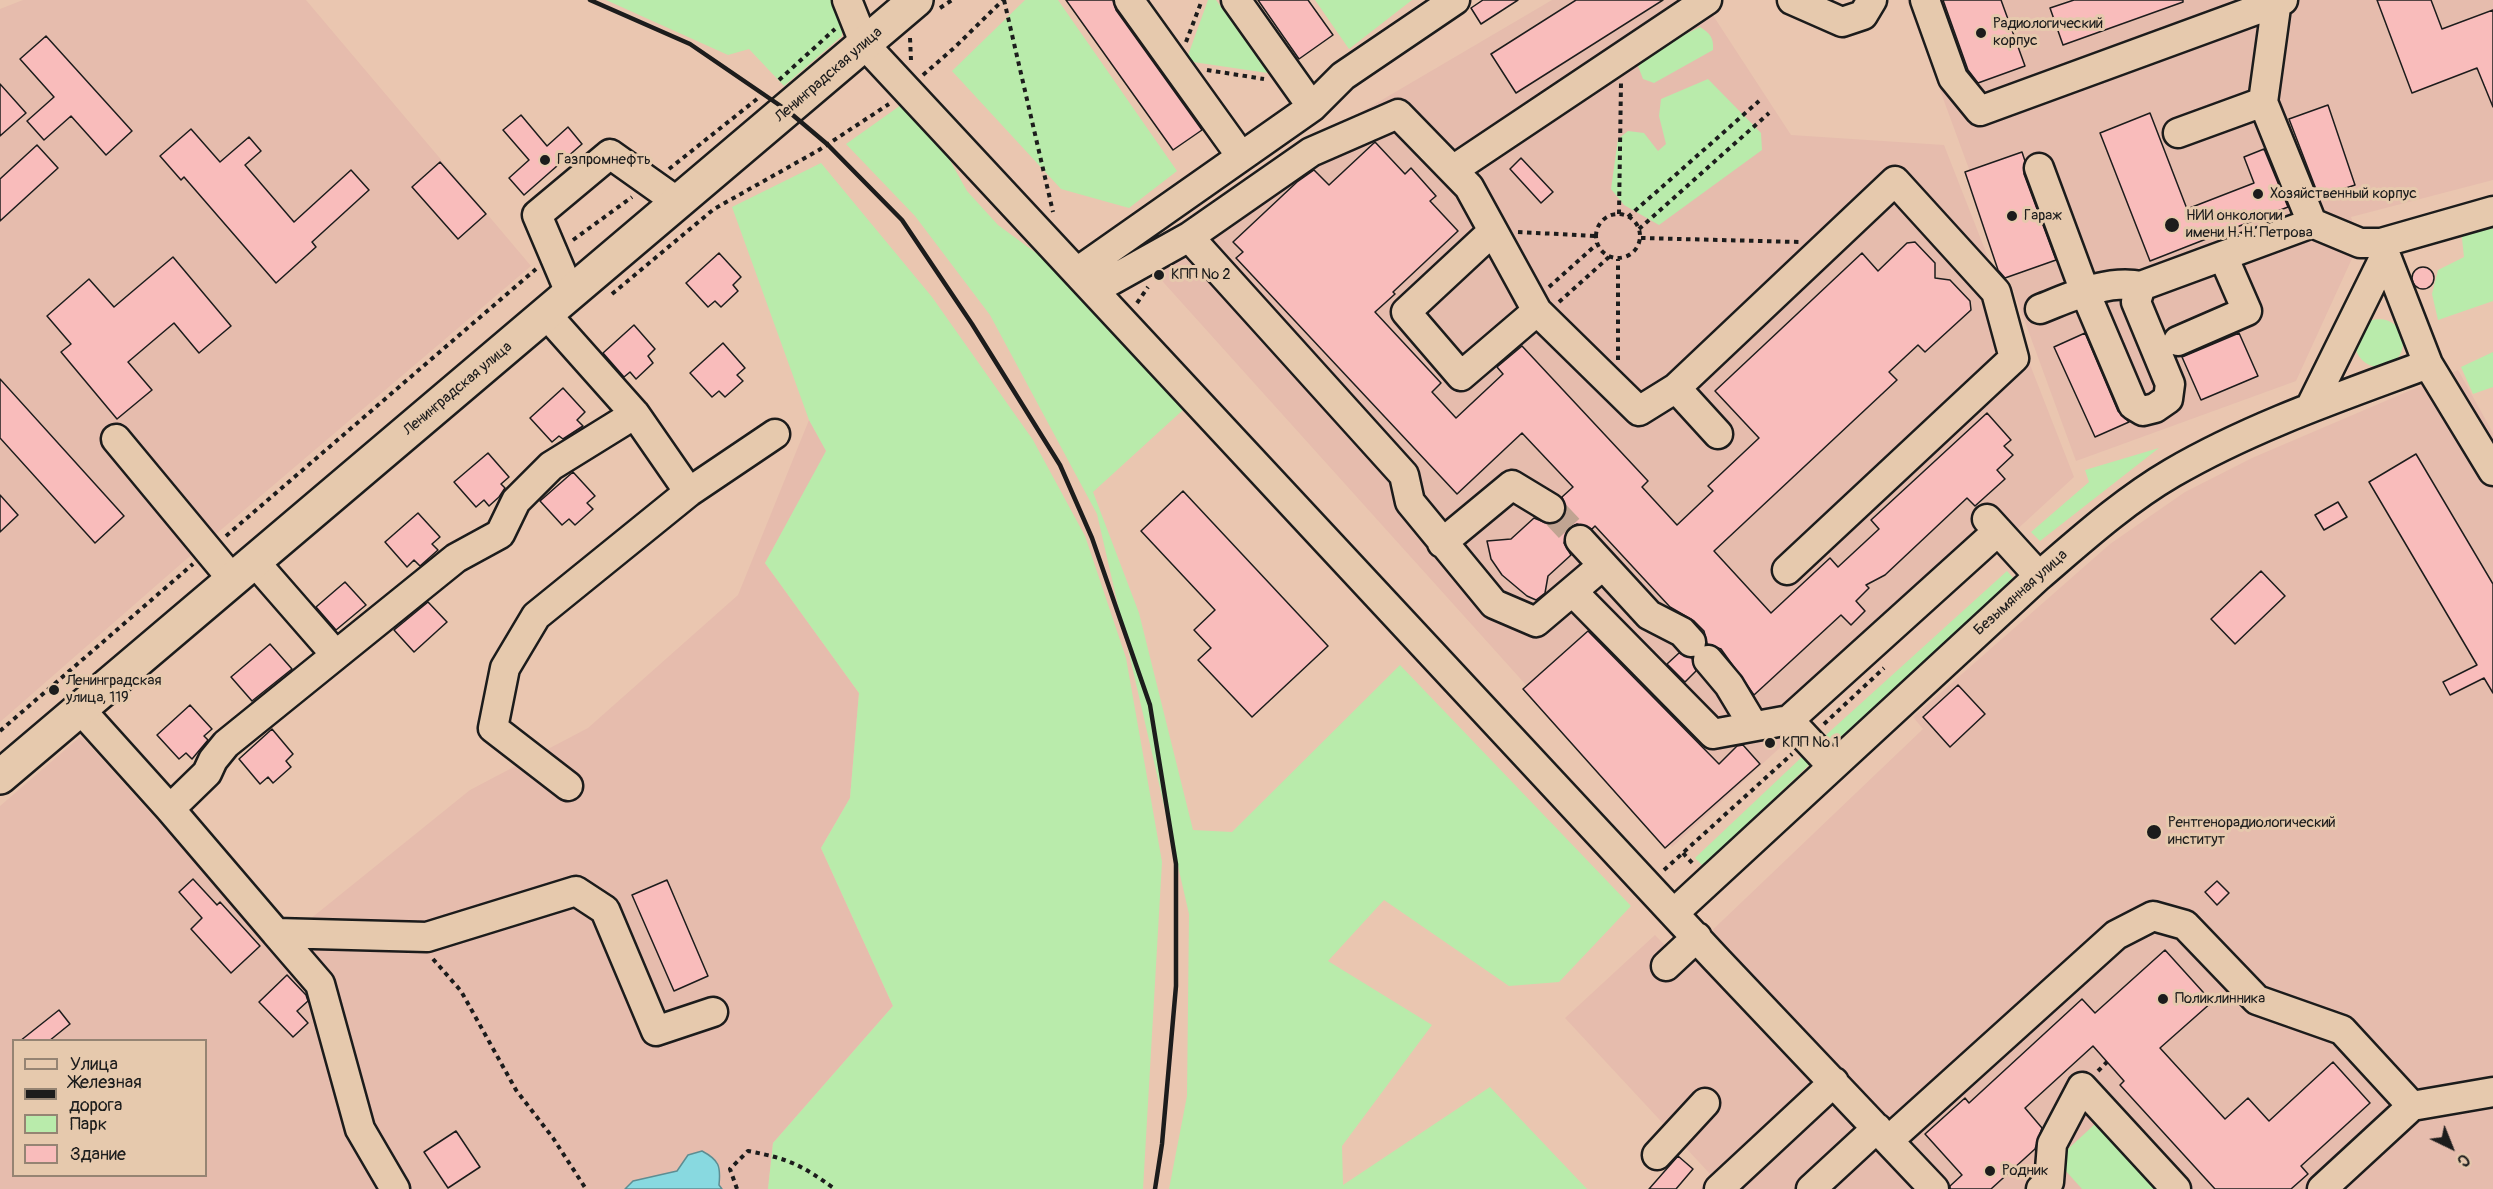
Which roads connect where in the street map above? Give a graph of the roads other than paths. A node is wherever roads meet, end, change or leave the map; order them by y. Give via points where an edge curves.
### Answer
1 (1129, 0) edge
2 (1236, 0) edge
3 (1455, 0) edge
4 (1707, 0) edge
5 (1792, 0) edge
6 (1872, 0) edge
7 (1925, 0) edge
8 (2279, 1) edge
9 (924, 6) edge
10 (842, 11) edge
11 (865, 45) junction
12 (2263, 102) junction
13 (1312, 107) junction
14 (2178, 133) dead end
15 (1241, 156) junction
16 (2038, 168) dead end
17 (1453, 170) junction
18 (679, 203) junction
19 (2493, 211) edge
20 (2312, 223) junction
21 (1494, 231) junction
22 (1189, 237) junction
23 (2383, 249) junction
24 (2223, 256) junction
25 (1094, 281) junction
26 (2141, 286) junction
27 (2085, 292) junction
28 (558, 305) junction
29 (1537, 309) junction
30 (2040, 309) dead end
31 (2178, 340) dead end
32 (2428, 364) junction
33 (1676, 388) junction
34 (2310, 408) junction
35 (634, 414) junction
36 (775, 434) dead end
37 (1718, 434) dead end
38 (116, 439) dead end
39 (2493, 471) edge
40 (689, 492) junction
41 (1550, 508) tunnel mouth
42 (1580, 540) tunnel mouth
43 (1442, 543) junction
44 (1602, 566) junction
45 (244, 570) junction
46 (1787, 570) dead end
47 (2039, 576) junction
48 (1574, 592) junction
49 (336, 655) junction
50 (80, 709) junction
51 (1753, 725) junction
52 (1798, 730) junction
53 (1832, 766) junction
54 (0, 777) edge
55 (568, 786) dead end
56 (170, 809) junction
57 (1674, 913) junction
58 (276, 933) junction
59 (1697, 937) junction
60 (1666, 966) dead end
61 (713, 1012) dead end
62 (1834, 1082) junction
63 (2493, 1092) edge
64 (1705, 1103) dead end
65 (2412, 1106) junction
66 (1883, 1134) junction
67 (1657, 1155) dead end
68 (2049, 1187) edge
69 (395, 1189) edge
70 (1719, 1189) edge
71 (1810, 1189) edge
72 (1934, 1189) edge
73 (2176, 1189) edge
74 (2322, 1189) edge

1 - 15 street
2 - 13 street
3 - 13 street via 1344,76
4 - 17 street
5 - 6 street via 1842,22 1863,15
7 - 8 street via 1953,78 1980,111
8 - 12 street
9 - 11 main road, Ленинградская улица
10 - 11 street
11 - 18 main road, Ленинградская улица
11 - 25 street
12 - 14 street
12 - 20 street
13 - 15 street
15 - 25 street
16 - 27 street
17 - 21 street via 1469,187
17 - 22 street via 1398,114 1311,152
18 - 28 main road, Ленинградская улица
18 - 28 street via 610,154 537,214 554,254
19 - 23 street
20 - 23 street
20 - 24 street
21 - 29 street
21 - 29 street via 1406,312 1461,376
22 - 25 street
22 - 43 street via 1404,475 1410,502
23 - 32 street
23 - 34 street
24 - 26 street
24 - 31 street via 2247,310
25 - 57 street
26 - 27 street via 2125,283
26 - 27 street via 2136,302 2170,384 2168,399 2143,411 2133,405
27 - 30 street
28 - 35 street
28 - 45 main road, Ленинградская улица
29 - 33 street via 1639,411
32 - 34 street, Безымянная улица
32 - 39 street
33 - 37 street
33 - 46 street via 1895,181 1996,292 2014,358
34 - 47 street, Безымянная улица via 2171,474 2097,527
35 - 40 street
35 - 49 street via 551,466 516,501 500,534 456,558
36 - 40 street
38 - 45 street via 208,552
40 - 55 street via 536,616 505,668 493,728
41 - 43 street via 1512,485
42 - 44 street
43 - 48 street via 1494,604 1536,622
44 - 48 street
44 - 51 street via 1649,615 1682,632 1729,685
45 - 49 street
45 - 50 main road, Ленинградская улица
47 - 52 street via 1992,525
47 - 53 street, Безымянная улица
48 - 51 street via 1713,734
49 - 56 street via 226,744 207,773
50 - 54 main road, Ленинградская улица
50 - 56 street
51 - 52 street
52 - 53 street
53 - 57 street, Безымянная улица
56 - 58 street
57 - 59 street
58 - 61 street via 427,937 576,891 605,910 656,1031
58 - 69 street via 320,984 360,1130
59 - 60 street
59 - 62 street
62 - 66 street
62 - 70 street
63 - 65 street
64 - 67 street
65 - 66 street via 2342,1030 2257,1000 2185,925 2153,916 2116,936
65 - 74 street
66 - 71 street
66 - 72 street
68 - 73 street via 2052,1144 2082,1087

